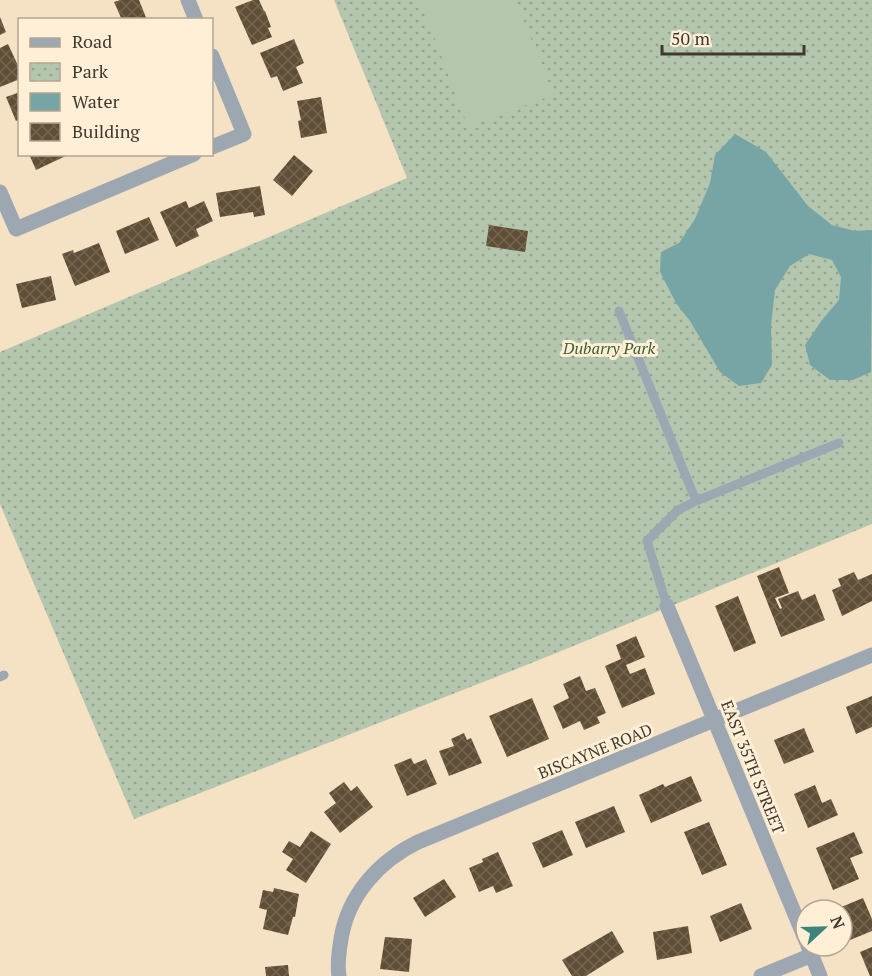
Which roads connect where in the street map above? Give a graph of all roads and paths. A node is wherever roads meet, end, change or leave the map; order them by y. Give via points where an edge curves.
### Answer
1 (188, 0) edge
2 (195, 18) edge
3 (213, 58) edge
4 (213, 147) edge
5 (189, 156) edge
6 (0, 192) edge
7 (619, 311) dead end
8 (839, 443) dead end
9 (696, 501) junction
10 (667, 606) joint
11 (872, 655) edge
12 (715, 721) junction
13 (794, 914) edge
14 (794, 956) edge
15 (812, 958) edge
16 (339, 976) edge
17 (761, 976) edge
18 (820, 976) edge

1 - 2 street
3 - 4 street via 244,134
5 - 6 street via 16,229
7 - 9 lane
8 - 9 lane
9 - 10 lane via 678,510 647,541
10 - 12 street, EAST 35TH STREET
11 - 12 street, BISCAYNE ROAD
12 - 13 street, EAST 35TH STREET
12 - 16 street, BISCAYNE ROAD via 409,846 379,868 351,906 338,951
14 - 17 street
15 - 18 street, EAST 35TH STREET

